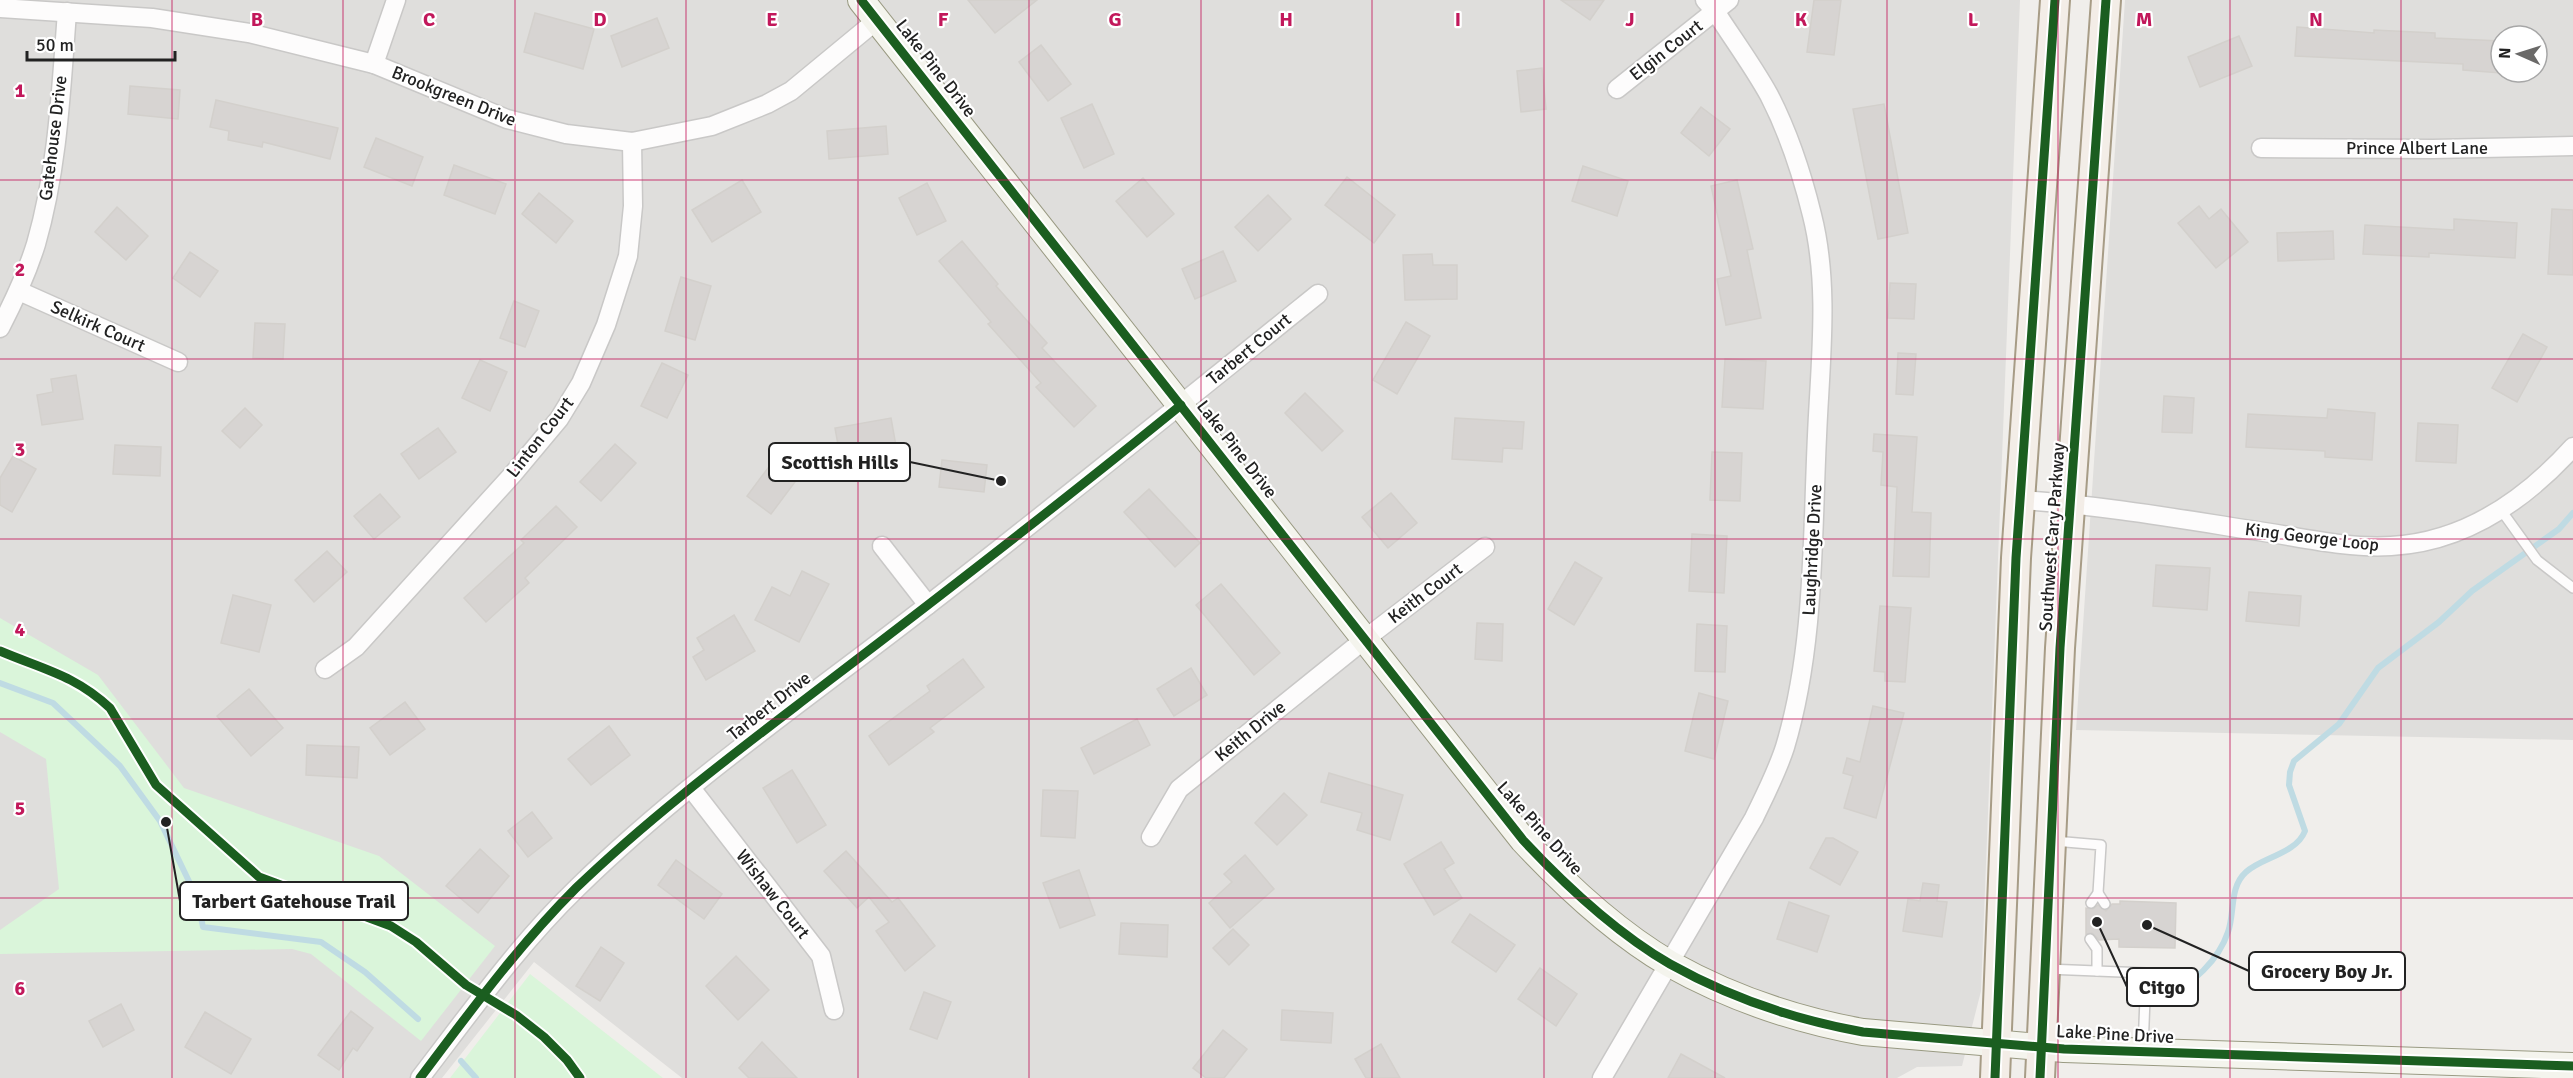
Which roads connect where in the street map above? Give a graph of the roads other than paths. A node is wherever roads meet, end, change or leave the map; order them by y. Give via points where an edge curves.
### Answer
1 (396, 0) edge
2 (861, 0) edge
3 (2055, 0) edge
4 (2106, 0) edge
5 (1716, 4) edge
6 (0, 8) edge
7 (67, 12) junction
8 (877, 20) junction
9 (374, 64) junction
10 (1617, 89) dead end
11 (632, 142) junction
12 (2573, 146) edge
13 (2261, 148) dead end
14 (19, 291) junction
15 (1318, 294) dead end
16 (0, 328) edge
17 (178, 362) dead end
18 (1181, 405) junction
19 (2573, 447) edge
20 (2021, 500) junction
21 (2072, 503) junction
22 (2500, 510) junction
23 (882, 546) dead end
24 (1485, 547) dead end
25 (2573, 588) edge
26 (928, 605) junction
27 (1365, 639) junction
28 (325, 669) dead end
29 (690, 788) junction
30 (1151, 837) dead end
31 (2051, 840) junction
32 (2098, 893) junction
33 (2091, 903) dead end
34 (2105, 904) dead end
35 (2090, 939) dead end
36 (2104, 940) dead end
37 (2097, 949) junction
38 (1670, 964) junction
39 (2046, 969) junction
40 (2097, 971) junction
41 (834, 1010) dead end
42 (1997, 1045) junction
43 (2042, 1047) junction
44 (2143, 1052) junction
45 (2573, 1066) edge
46 (420, 1078) edge
47 (1602, 1078) edge
48 (1995, 1078) edge
49 (2040, 1078) edge

1 - 9 street
2 - 8 street, Lake Pine Drive
3 - 20 main road, Southwest Cary Parkway
4 - 21 main road, Southwest Cary Parkway
5 - 10 street, Elgin Court
5 - 38 street, Laughridge Drive via 1768,95 1793,154 1818,247 1821,344 1808,633 1792,719 1772,780
6 - 7 street, Brookgreen Drive
7 - 9 street, Brookgreen Drive via 210,26
7 - 14 street, Gatehouse Drive via 48,195
8 - 11 street, Brookgreen Drive via 791,91 767,104 712,126
8 - 18 street, Lake Pine Drive
9 - 11 street, Brookgreen Drive via 507,119 566,134
11 - 28 street, Linton Court via 633,206 628,256 606,325 581,383 559,418 513,474 356,646
12 - 13 street, Prince Albert Lane
14 - 16 street, Gatehouse Drive
14 - 17 street, Selkirk Court
15 - 18 street, Tarbert Court
18 - 26 street, Tarbert Drive
18 - 27 street, Lake Pine Drive
19 - 22 street, King George Loop via 2550,472
20 - 21 street, King George Loop
20 - 42 main road, Southwest Cary Parkway
21 - 22 street, King George Loop via 2369,546 2438,538
21 - 31 main road, Southwest Cary Parkway
22 - 25 lane via 2537,560
23 - 26 street
24 - 27 street, Keith Court
26 - 29 street, Tarbert Drive
27 - 30 street, Keith Drive via 1179,789
27 - 38 street, Lake Pine Drive via 1548,866 1606,919
29 - 41 street, Wishaw Court via 821,956
29 - 46 street, Tarbert Drive via 622,845 527,941
31 - 32 lane via 2101,846
31 - 39 main road, Southwest Cary Parkway
32 - 33 lane
32 - 34 lane
35 - 37 lane
36 - 37 lane
37 - 40 lane
38 - 42 street, Lake Pine Drive via 1735,994 1832,1026
38 - 47 street, Laughridge Drive
39 - 40 lane
39 - 43 main road, Southwest Cary Parkway
40 - 44 lane via 2146,973
42 - 43 street, Lake Pine Drive
42 - 48 main road, Southwest Cary Parkway
43 - 44 street, Lake Pine Drive
43 - 49 main road, Southwest Cary Parkway
44 - 45 street, Lake Pine Drive via 2460,1067

